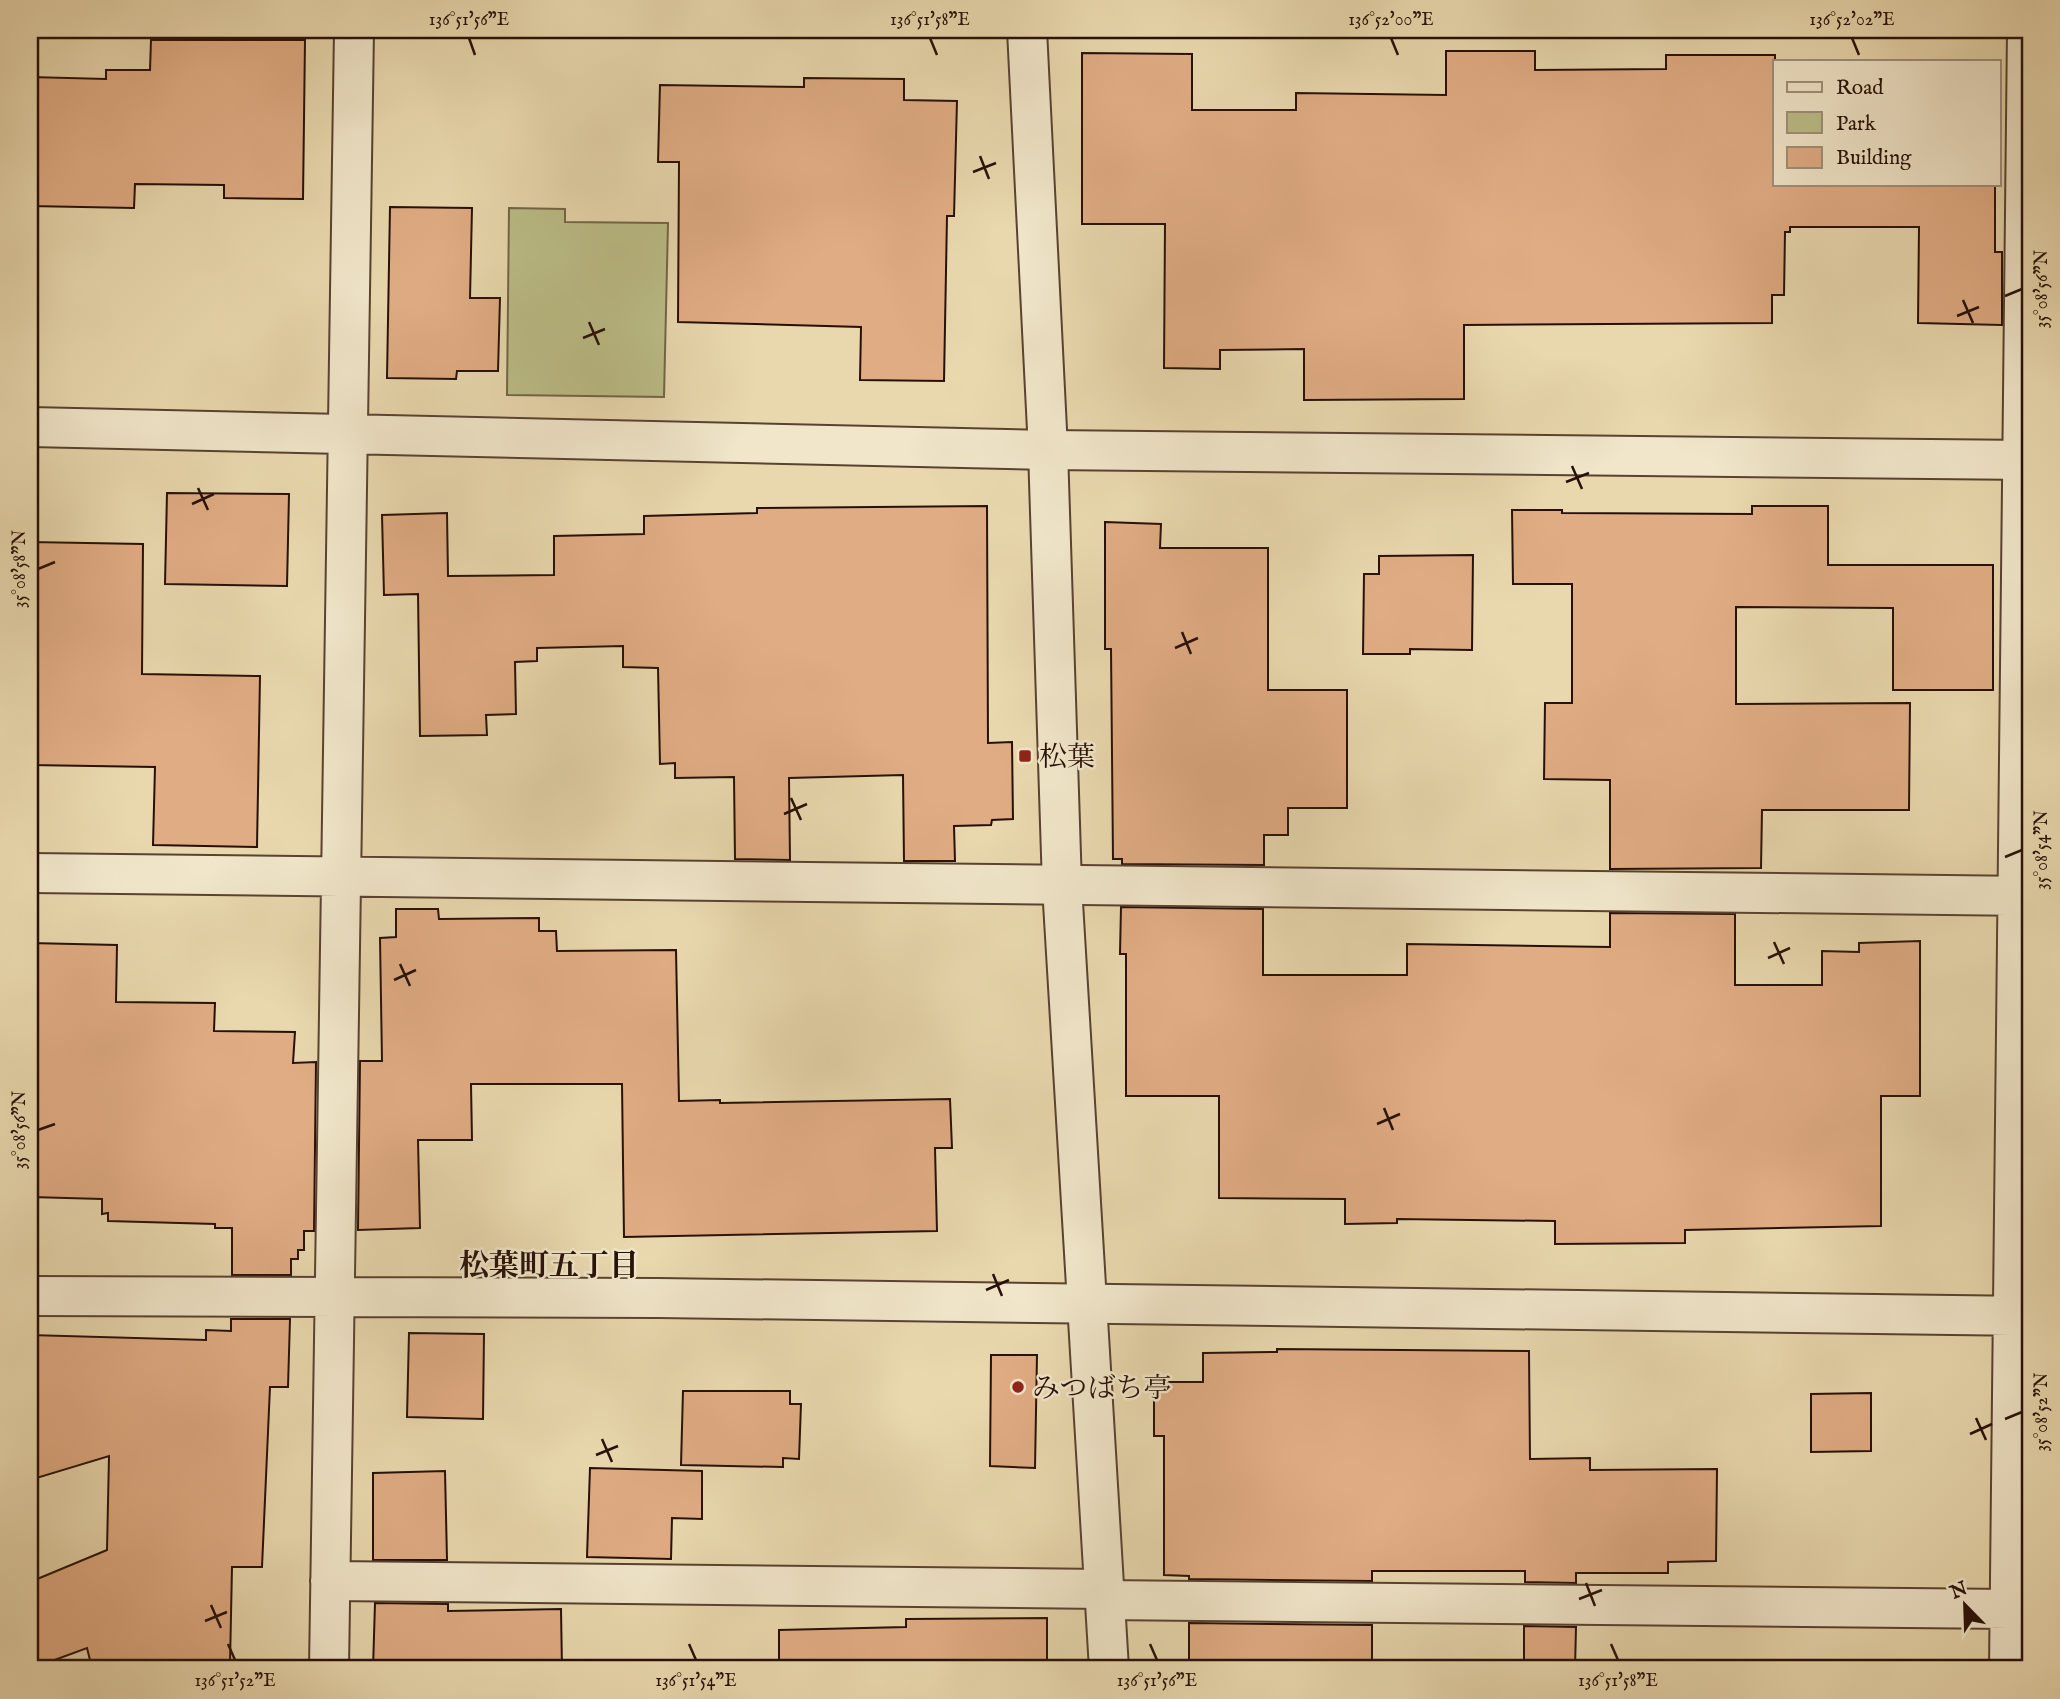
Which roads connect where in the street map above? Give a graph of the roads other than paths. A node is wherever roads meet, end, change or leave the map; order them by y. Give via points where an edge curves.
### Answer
1 (354, 30) edge
2 (1027, 30) edge
3 (2027, 30) edge
4 (30, 427) edge
5 (347, 434) junction
6 (1048, 450) junction
7 (2025, 460) edge
8 (30, 873) edge
9 (339, 878) junction
10 (1062, 886) junction
11 (2023, 896) edge
12 (334, 1295) junction
13 (30, 1296) edge
14 (1087, 1303) junction
15 (2021, 1315) edge
16 (330, 1581) junction
17 (1104, 1594) junction
18 (2010, 1609) junction
19 (329, 1669) edge
20 (1109, 1669) edge
21 (2009, 1669) edge

1 - 5 street
2 - 6 street
3 - 7 street
4 - 5 street
5 - 6 street
5 - 9 street
6 - 7 street
6 - 10 street
7 - 11 street
8 - 9 street
9 - 10 street
9 - 12 street
10 - 11 street
10 - 14 street
11 - 15 street
12 - 13 street
12 - 14 street
12 - 16 street
14 - 15 street
14 - 17 street
15 - 18 street
16 - 17 street
16 - 19 street
17 - 18 street
17 - 20 street
18 - 21 street

